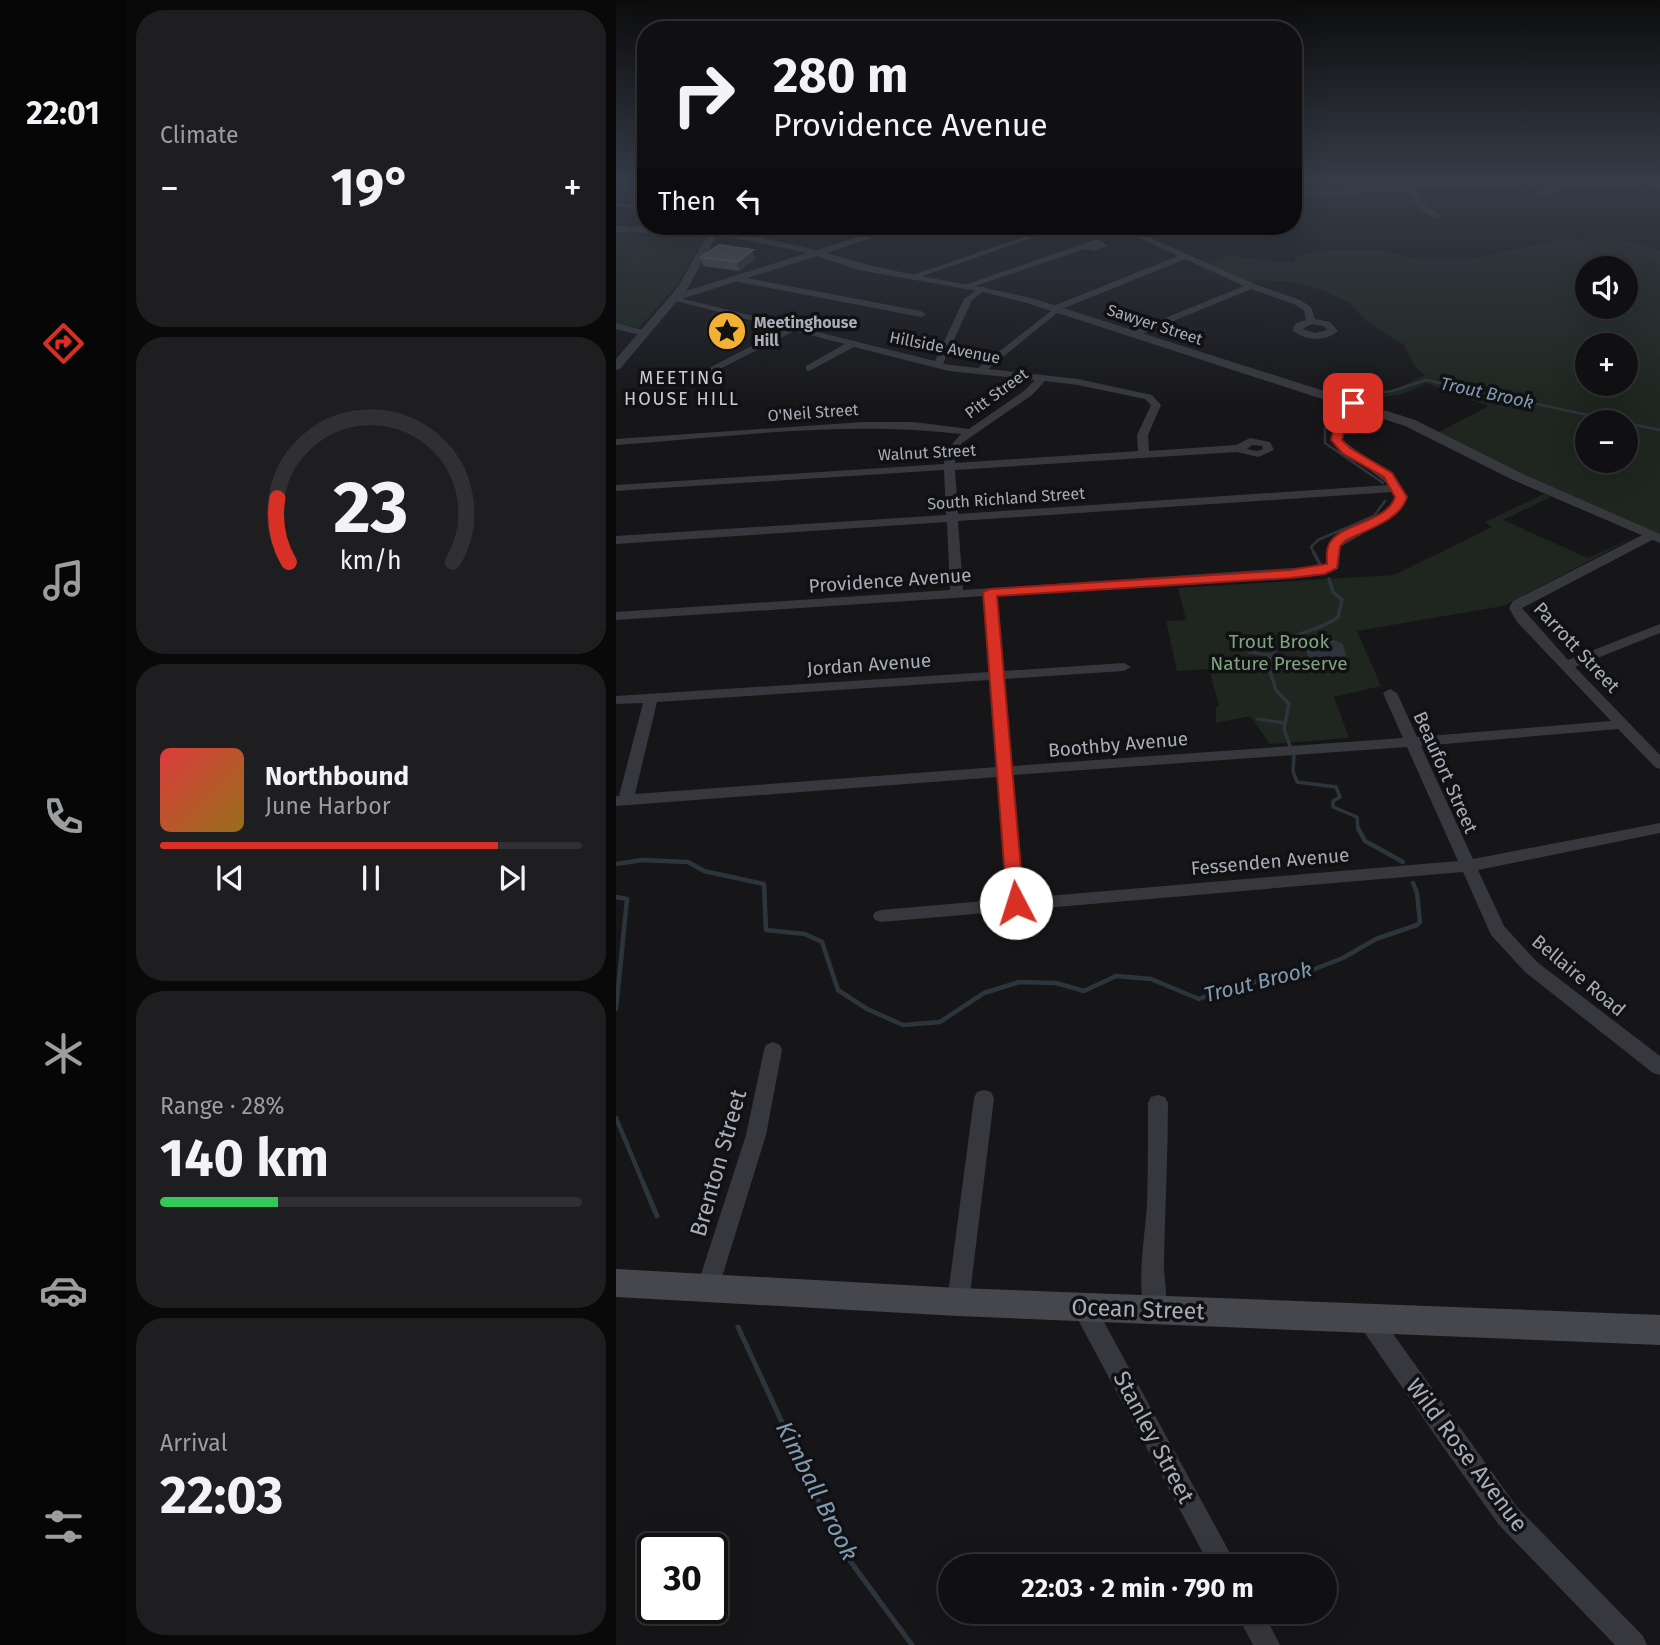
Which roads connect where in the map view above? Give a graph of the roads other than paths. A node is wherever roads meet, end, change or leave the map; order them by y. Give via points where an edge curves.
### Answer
1 (701, 256) edge
2 (808, 256) edge
3 (825, 256) edge
4 (973, 256) edge
5 (1056, 256) edge
6 (1185, 256) joint
7 (911, 276) junction
8 (736, 279) junction
9 (966, 286) junction
10 (1251, 286) junction
11 (983, 289) junction
12 (675, 298) junction
13 (1056, 309) junction
14 (921, 314) dead end
15 (1311, 321) dead end
16 (616, 326) edge
17 (792, 329) junction
18 (644, 333) junction
19 (1134, 334) junction
20 (852, 344) junction
21 (937, 365) junction
22 (616, 366) edge
23 (809, 368) dead end
24 (714, 369) dead end
25 (979, 372) junction
26 (1043, 378) junction
27 (1353, 403) junction
28 (970, 432) junction
29 (616, 442) edge
30 (1241, 448) dead end
31 (1145, 455) junction
32 (949, 467) junction
33 (616, 488) edge
34 (1398, 488) junction
35 (954, 517) junction
36 (1656, 537) edge
37 (616, 540) edge
38 (990, 592) junction
39 (957, 594) junction
40 (616, 616) edge
41 (1660, 628) edge
42 (1567, 665) junction
43 (1124, 667) dead end
44 (998, 674) junction
45 (1390, 693) dead end
46 (651, 697) junction
47 (616, 700) edge
48 (1622, 724) junction
49 (1414, 742) junction
50 (1660, 764) edge
51 (1005, 772) junction
52 (621, 801) edge
53 (1660, 828) edge
54 (1467, 866) junction
55 (1016, 903) junction
56 (880, 916) dead end
57 (773, 1050) dead end
58 (1660, 1067) edge
59 (984, 1098) dead end
60 (1158, 1103) dead end
61 (616, 1283) edge
62 (707, 1290) junction
63 (958, 1302) junction
64 (1084, 1308) junction
65 (1155, 1310) junction
66 (1368, 1318) junction
67 (1660, 1330) edge
68 (1217, 1554) edge
69 (1256, 1624) edge
70 (1267, 1645) edge
71 (1634, 1645) edge

1 - 12 street
2 - 8 street
3 - 7 street, Sawyer Street
4 - 7 street
5 - 9 street
6 - 10 street
6 - 13 street
7 - 9 street, Sawyer Street
8 - 12 street
8 - 14 street
9 - 11 street, Sawyer Street
10 - 15 street via 1302,304
10 - 19 street
11 - 13 street, Sawyer Street
11 - 21 street via 968,299
12 - 17 street, Hillside Avenue
12 - 18 street
13 - 19 street, Sawyer Street
13 - 25 street
16 - 18 street
17 - 20 street, Hillside Avenue
17 - 24 street
18 - 22 street
19 - 27 street, Sawyer Street
20 - 21 street, Hillside Avenue
20 - 23 street
21 - 25 street, Hillside Avenue
25 - 26 street, Hillside Avenue
26 - 28 street, Pitt Street
26 - 31 street, Hillside Avenue via 1154,401 1141,438
27 - 34 street via 1340,421 1336,440 1346,451 1388,475
27 - 36 street, Sawyer Street via 1425,429 1518,477
28 - 29 street, O'Neil Street via 863,425
28 - 32 street, Pitt Street via 950,452
30 - 31 street, Walnut Street
31 - 32 street, Walnut Street
32 - 33 street, Walnut Street
32 - 35 street
34 - 35 street, South Richland Street
34 - 38 street, Providence Avenue via 1398,506 1341,538 1334,546 1333,566 1325,570
35 - 37 street, South Richland Street
35 - 39 street
36 - 42 street, Parrott Street via 1515,608
38 - 39 street, Providence Avenue
38 - 44 street
39 - 40 street, Providence Avenue
41 - 42 street
42 - 48 street, Parrott Street
43 - 44 street, Jordan Avenue
44 - 46 street, Jordan Avenue
44 - 51 street
45 - 49 street, Beaufort Street
46 - 47 street, Jordan Avenue
46 - 52 street
48 - 49 street, Boothby Avenue
48 - 50 street, Parrott Street
49 - 51 street, Boothby Avenue
49 - 54 street, Beaufort Street
51 - 52 street, Boothby Avenue
51 - 55 street
53 - 54 street, Fessenden Avenue
54 - 55 street, Fessenden Avenue
54 - 58 street, Bellaire Road via 1497,930 1531,967
55 - 56 street, Fessenden Avenue
57 - 62 street, Brenton Street via 756,1135
59 - 63 street
60 - 65 street
61 - 62 main road, Ocean Street
62 - 63 main road, Ocean Street
63 - 64 main road, Ocean Street
64 - 65 main road, Ocean Street
64 - 68 street, Stanley Street
65 - 66 main road, Ocean Street
66 - 67 main road, Ocean Street
66 - 71 street, Wild Rose Avenue via 1508,1516
69 - 70 street

